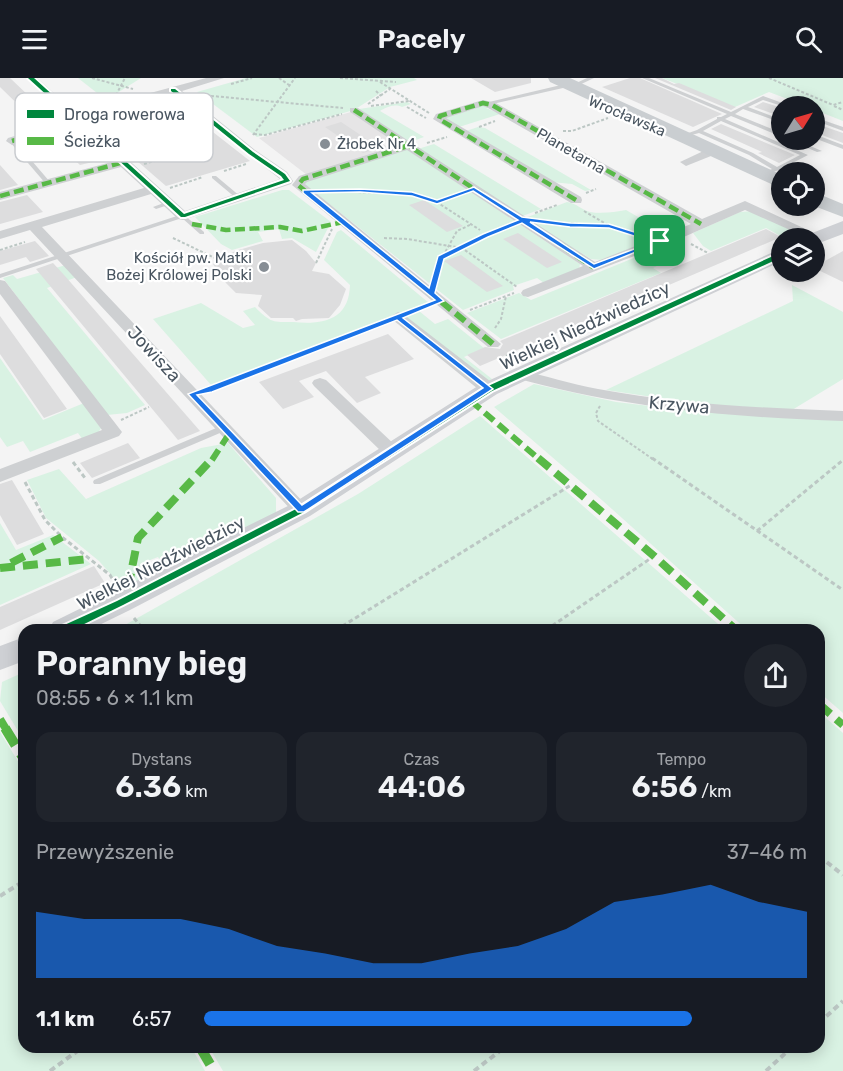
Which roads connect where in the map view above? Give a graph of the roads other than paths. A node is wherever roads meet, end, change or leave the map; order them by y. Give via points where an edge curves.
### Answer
1 (31, 78) edge
2 (219, 78) edge
3 (543, 78) edge
4 (591, 78) edge
5 (645, 78) edge
6 (564, 84) edge
7 (172, 90) junction
8 (47, 93) edge
9 (161, 93) edge
10 (176, 93) edge
11 (771, 101) edge
12 (488, 104) junction
13 (743, 107) junction
14 (354, 110) road end
15 (729, 113) junction
16 (718, 118) junction
17 (771, 118) edge
18 (825, 122) edge
19 (213, 123) edge
20 (843, 129) edge
21 (771, 130) edge
22 (699, 131) junction
23 (682, 137) junction
24 (825, 140) edge
25 (408, 146) junction
26 (843, 147) edge
27 (712, 151) junction
28 (27, 162) edge
29 (128, 162) joint
30 (686, 162) dead end
31 (795, 162) edge
32 (771, 173) edge
33 (771, 175) edge
34 (214, 177) dead end
35 (48, 183) junction
36 (153, 189) junction
37 (0, 196) edge
38 (239, 198) junction
39 (576, 200) dead end
40 (825, 203) edge
41 (843, 211) edge
42 (183, 216) junction
43 (522, 219) junction
44 (701, 224) junction
45 (33, 225) junction
46 (793, 228) edge
47 (843, 228) edge
48 (201, 233) dead end
49 (0, 235) edge
50 (486, 235) road end
51 (825, 235) edge
52 (62, 255) junction
53 (771, 259) edge
54 (594, 267) junction
55 (0, 276) edge
56 (0, 284) edge
57 (528, 293) dead end
58 (398, 317) road end
59 (489, 341) road end
60 (518, 374) junction
61 (320, 383) dead end
62 (489, 389) junction
63 (843, 417) edge
64 (224, 428) junction
65 (390, 450) junction
66 (0, 476) edge
67 (97, 482) road end
68 (301, 510) junction
69 (76, 624) edge
70 (18, 651) edge
71 (0, 659) edge

1 - 8 street
2 - 7 street
3 - 6 main road, Wrocławska
4 - 6 lane
5 - 15 lane
6 - 12 lane
6 - 23 main road, Wrocławska
6 - 27 main road, Wrocławska via 619,114
7 - 9 street
7 - 10 street
11 - 13 lane via 764,98
12 - 39 street via 433,118
12 - 44 street, Planetarna
13 - 15 lane
13 - 17 lane
14 - 25 street
15 - 16 lane
15 - 21 lane
16 - 22 lane
16 - 31 lane via 805,155
18 - 20 lane
19 - 38 street via 287,180
22 - 23 lane
22 - 32 lane via 751,154
23 - 27 main road, Wrocławska
24 - 26 lane
25 - 43 street
25 - 59 street via 303,179 302,188
27 - 30 street
27 - 33 main road, Wrocławska
28 - 35 lane
29 - 35 street
29 - 36 street
34 - 38 lane
35 - 37 street
36 - 42 street via 163,205
36 - 45 street
38 - 42 street
40 - 41 main road
42 - 48 lane
42 - 52 lane
43 - 50 lane
43 - 54 street
44 - 46 street via 745,205
44 - 54 street
45 - 49 street
45 - 52 street, Jowisza
47 - 51 street
52 - 55 lane
52 - 64 street, Jowisza
53 - 60 street, Wielkiej Niedźwiedzicy
54 - 57 street
56 - 66 street via 111,430
58 - 62 street
60 - 62 street, Wielkiej Niedźwiedzicy
60 - 63 street, Krzywa via 604,397 654,404
61 - 65 street
62 - 65 street, Wielkiej Niedźwiedzicy
64 - 67 lane
64 - 68 street, Jowisza
65 - 68 street, Wielkiej Niedźwiedzicy
68 - 69 street, Wielkiej Niedźwiedzicy
70 - 71 street

